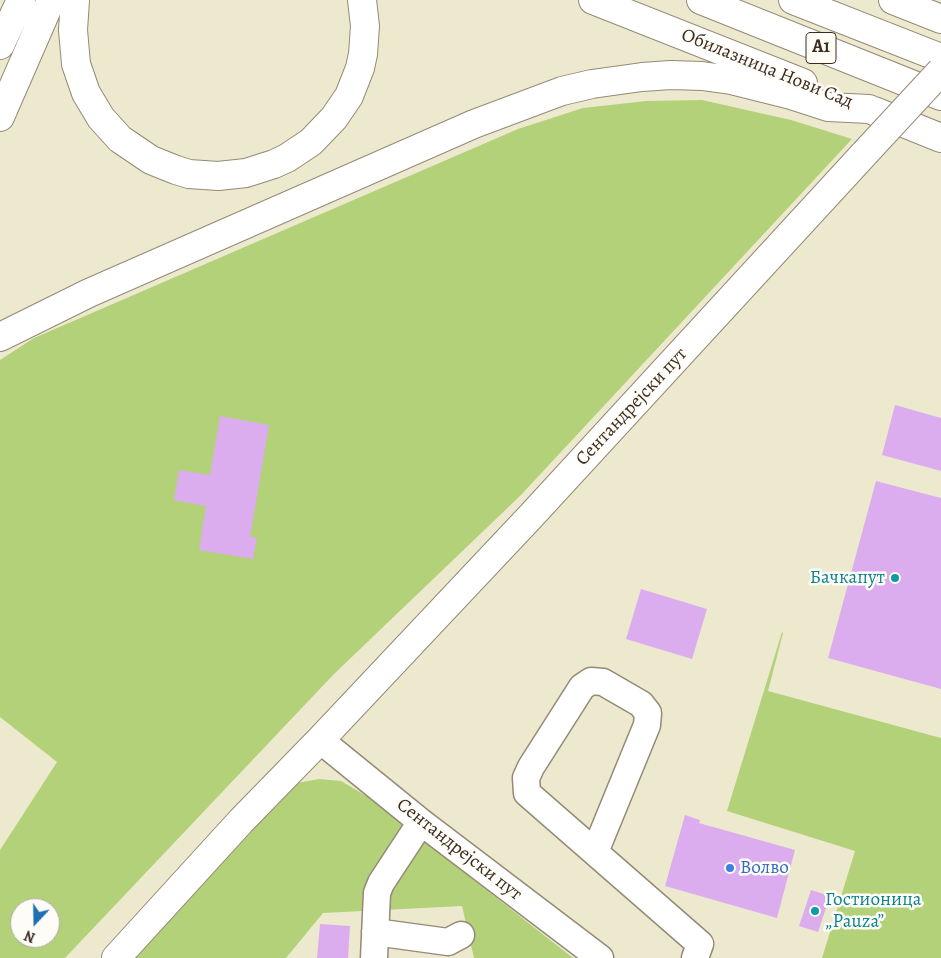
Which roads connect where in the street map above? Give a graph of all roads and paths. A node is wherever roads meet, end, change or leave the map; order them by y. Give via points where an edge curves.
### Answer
1 (21, 0) edge
2 (51, 0) edge
3 (75, 0) edge
4 (362, 0) edge
5 (593, 0) edge
6 (701, 0) edge
7 (793, 0) edge
8 (893, 0) edge
9 (921, 0) edge
10 (941, 14) edge
11 (941, 19) edge
12 (0, 45) edge
13 (941, 58) edge
14 (941, 71) edge
15 (941, 96) edge
16 (869, 109) junction
17 (0, 117) edge
18 (941, 138) edge
19 (0, 337) edge
20 (320, 740) junction
21 (420, 822) junction
22 (595, 852) junction
23 (375, 932) junction
24 (452, 945) edge
25 (116, 958) edge
26 (374, 958) edge
27 (600, 958) edge
28 (695, 958) edge

1 - 12 main road
2 - 17 main road
3 - 4 main road via 76,64 86,93 101,118 120,139 162,166 189,174 218,176 254,171 287,158 311,142 334,118 349,96 360,68 365,26
5 - 16 main road, Обилазница Нови Сад
6 - 15 main road, A1
7 - 13 main road, A1
8 - 11 main road
9 - 10 main road
14 - 20 main road, Сентандрејски пут, bridge via 538,509
16 - 18 main road, Обилазница Нови Сад
16 - 19 main road via 828,107 773,90 702,76 642,77 562,91 474,124 89,293
20 - 21 street, Сентандрејски пут
20 - 25 main road, Сентандрејски пут
21 - 23 street via 380,883
21 - 27 street, Сентандрејски пут
22 - 22 street via 527,793 526,778 582,687 591,681 603,682 641,704 648,713 647,725
22 - 28 street via 700,944
23 - 24 street
23 - 26 street

